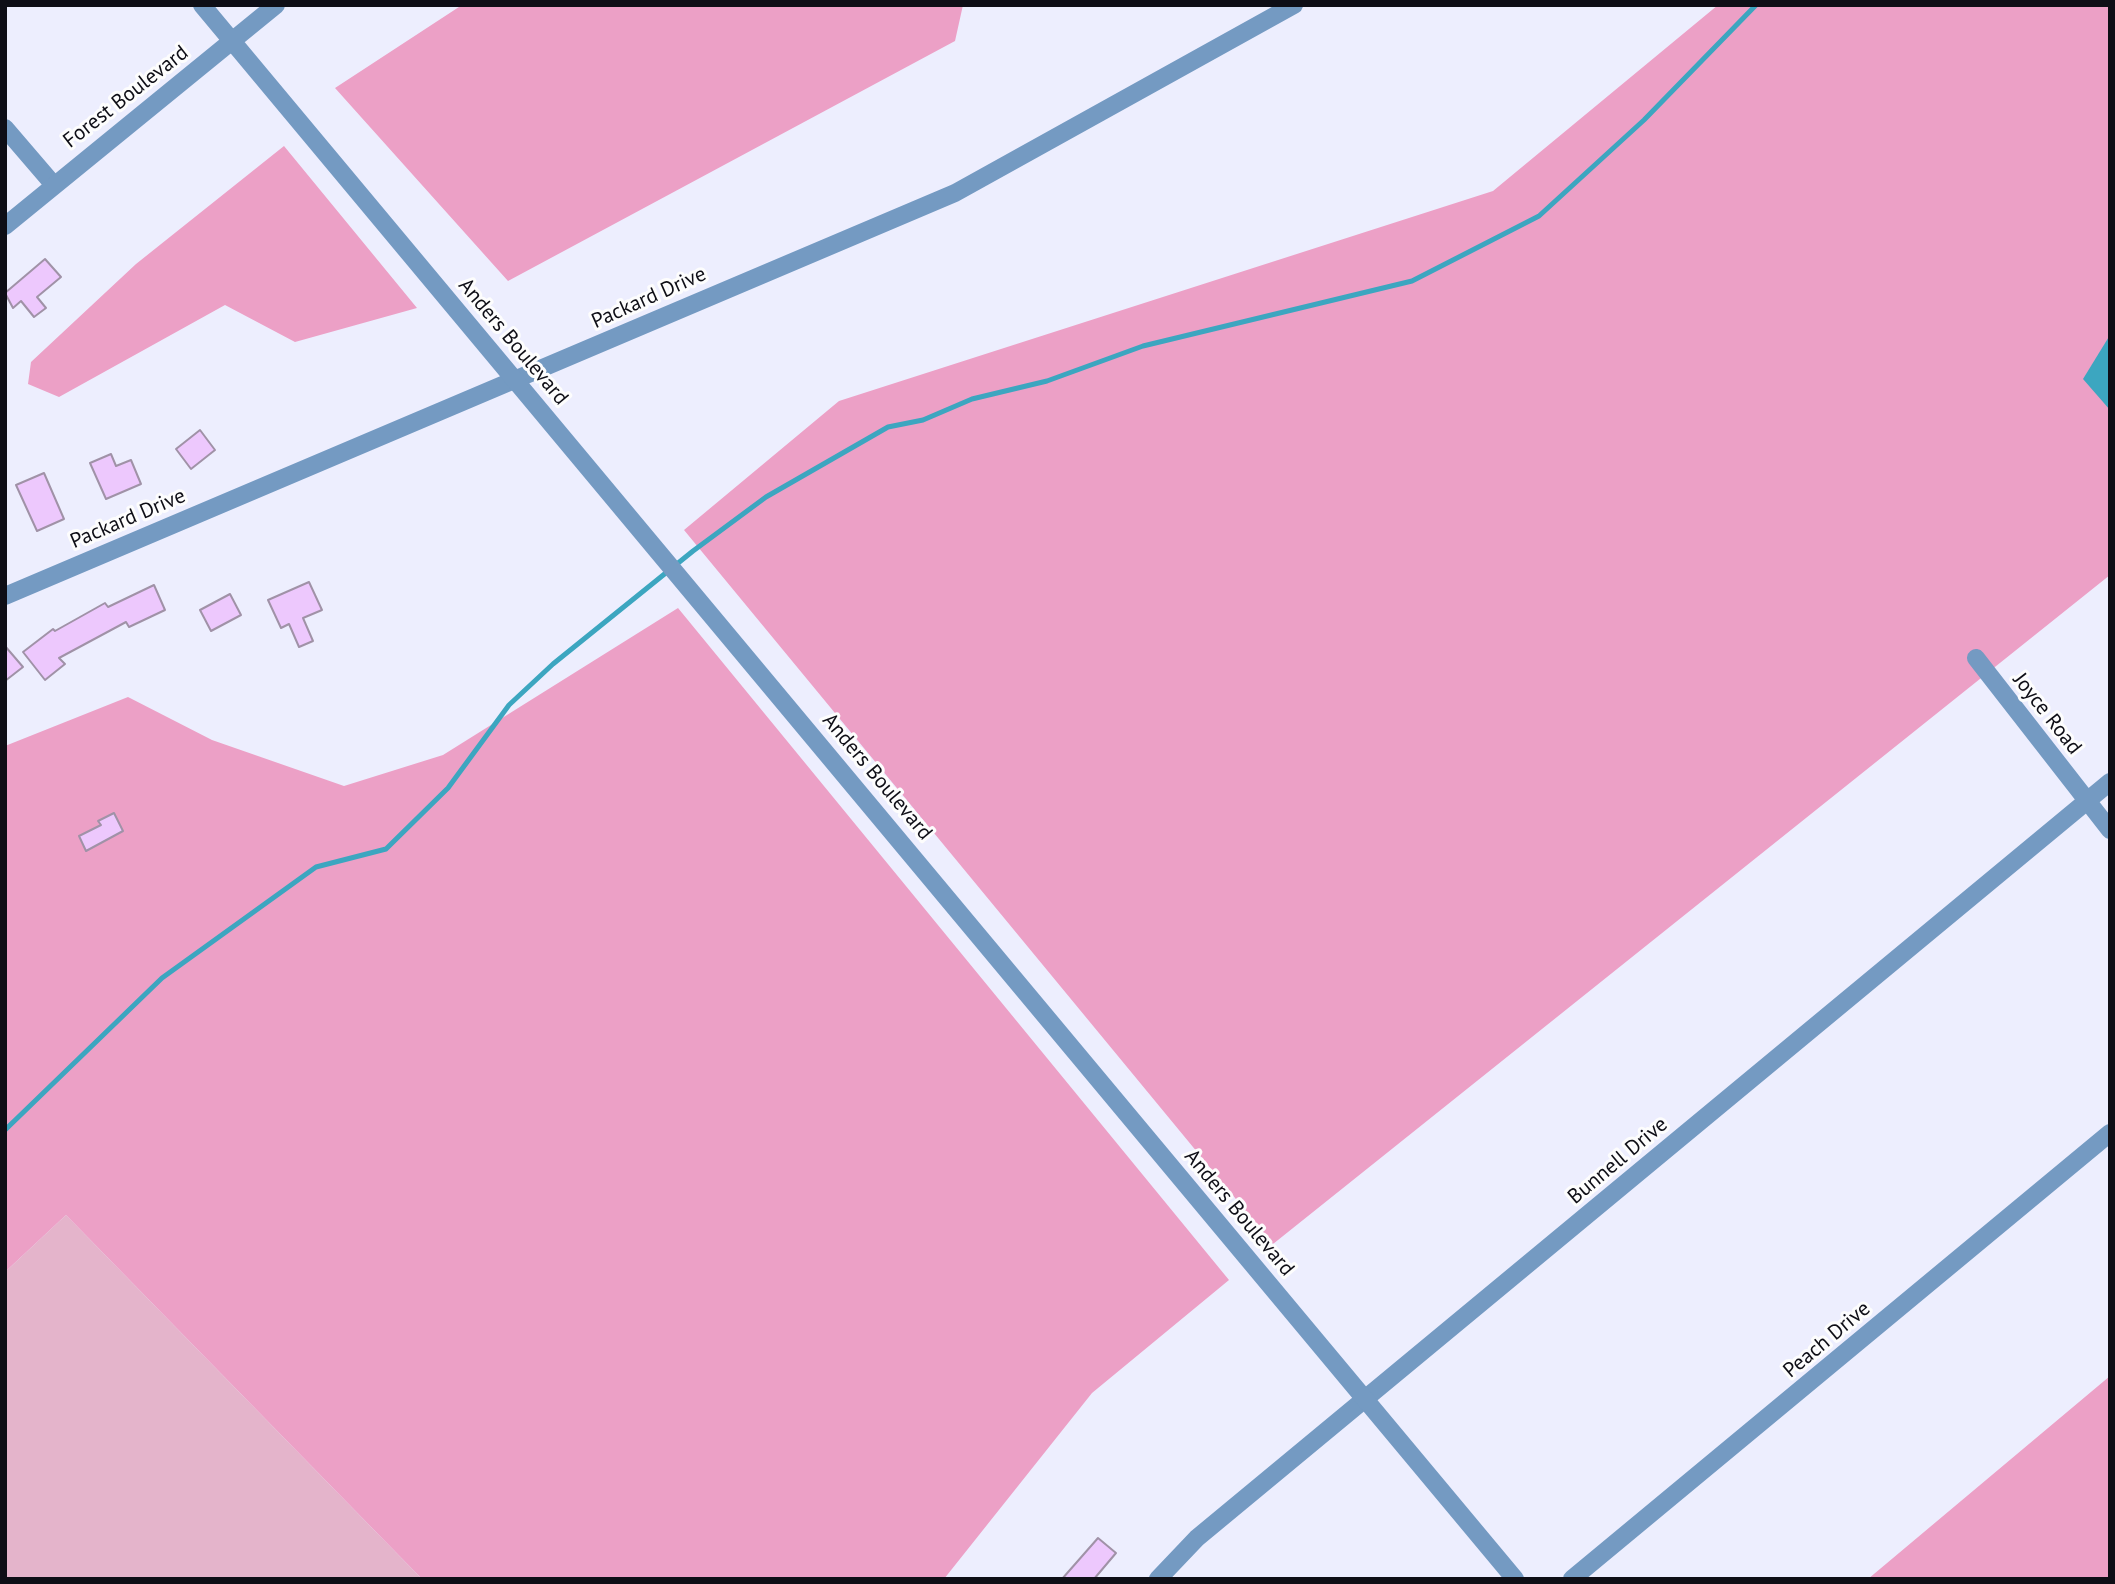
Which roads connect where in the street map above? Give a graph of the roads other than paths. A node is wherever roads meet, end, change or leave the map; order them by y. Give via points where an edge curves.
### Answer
1 (202, 5) edge
2 (276, 5) edge
3 (1294, 5) edge
4 (233, 41) junction
5 (5, 128) edge
6 (53, 184) junction
7 (5, 226) edge
8 (515, 380) junction
9 (5, 596) edge
10 (1976, 658) dead end
11 (2110, 782) edge
12 (2087, 802) junction
13 (2110, 830) edge
14 (2110, 1133) edge
15 (1365, 1400) junction
16 (1158, 1579) edge
17 (1515, 1579) edge
18 (1572, 1579) edge

1 - 4 street, Anders Boulevard
2 - 4 street, Forest Boulevard
3 - 8 street, Packard Drive via 955,193
4 - 6 street, Forest Boulevard
4 - 8 street, Anders Boulevard
5 - 6 street
6 - 7 street, Forest Boulevard
8 - 9 street, Packard Drive
8 - 15 street, Anders Boulevard
10 - 12 street, Joyce Road
11 - 12 street, Bunnell Drive
12 - 13 street, Joyce Road
12 - 15 street, Bunnell Drive
14 - 18 street, Peach Drive
15 - 16 street, Bunnell Drive via 1197,1538
15 - 17 street, Anders Boulevard

